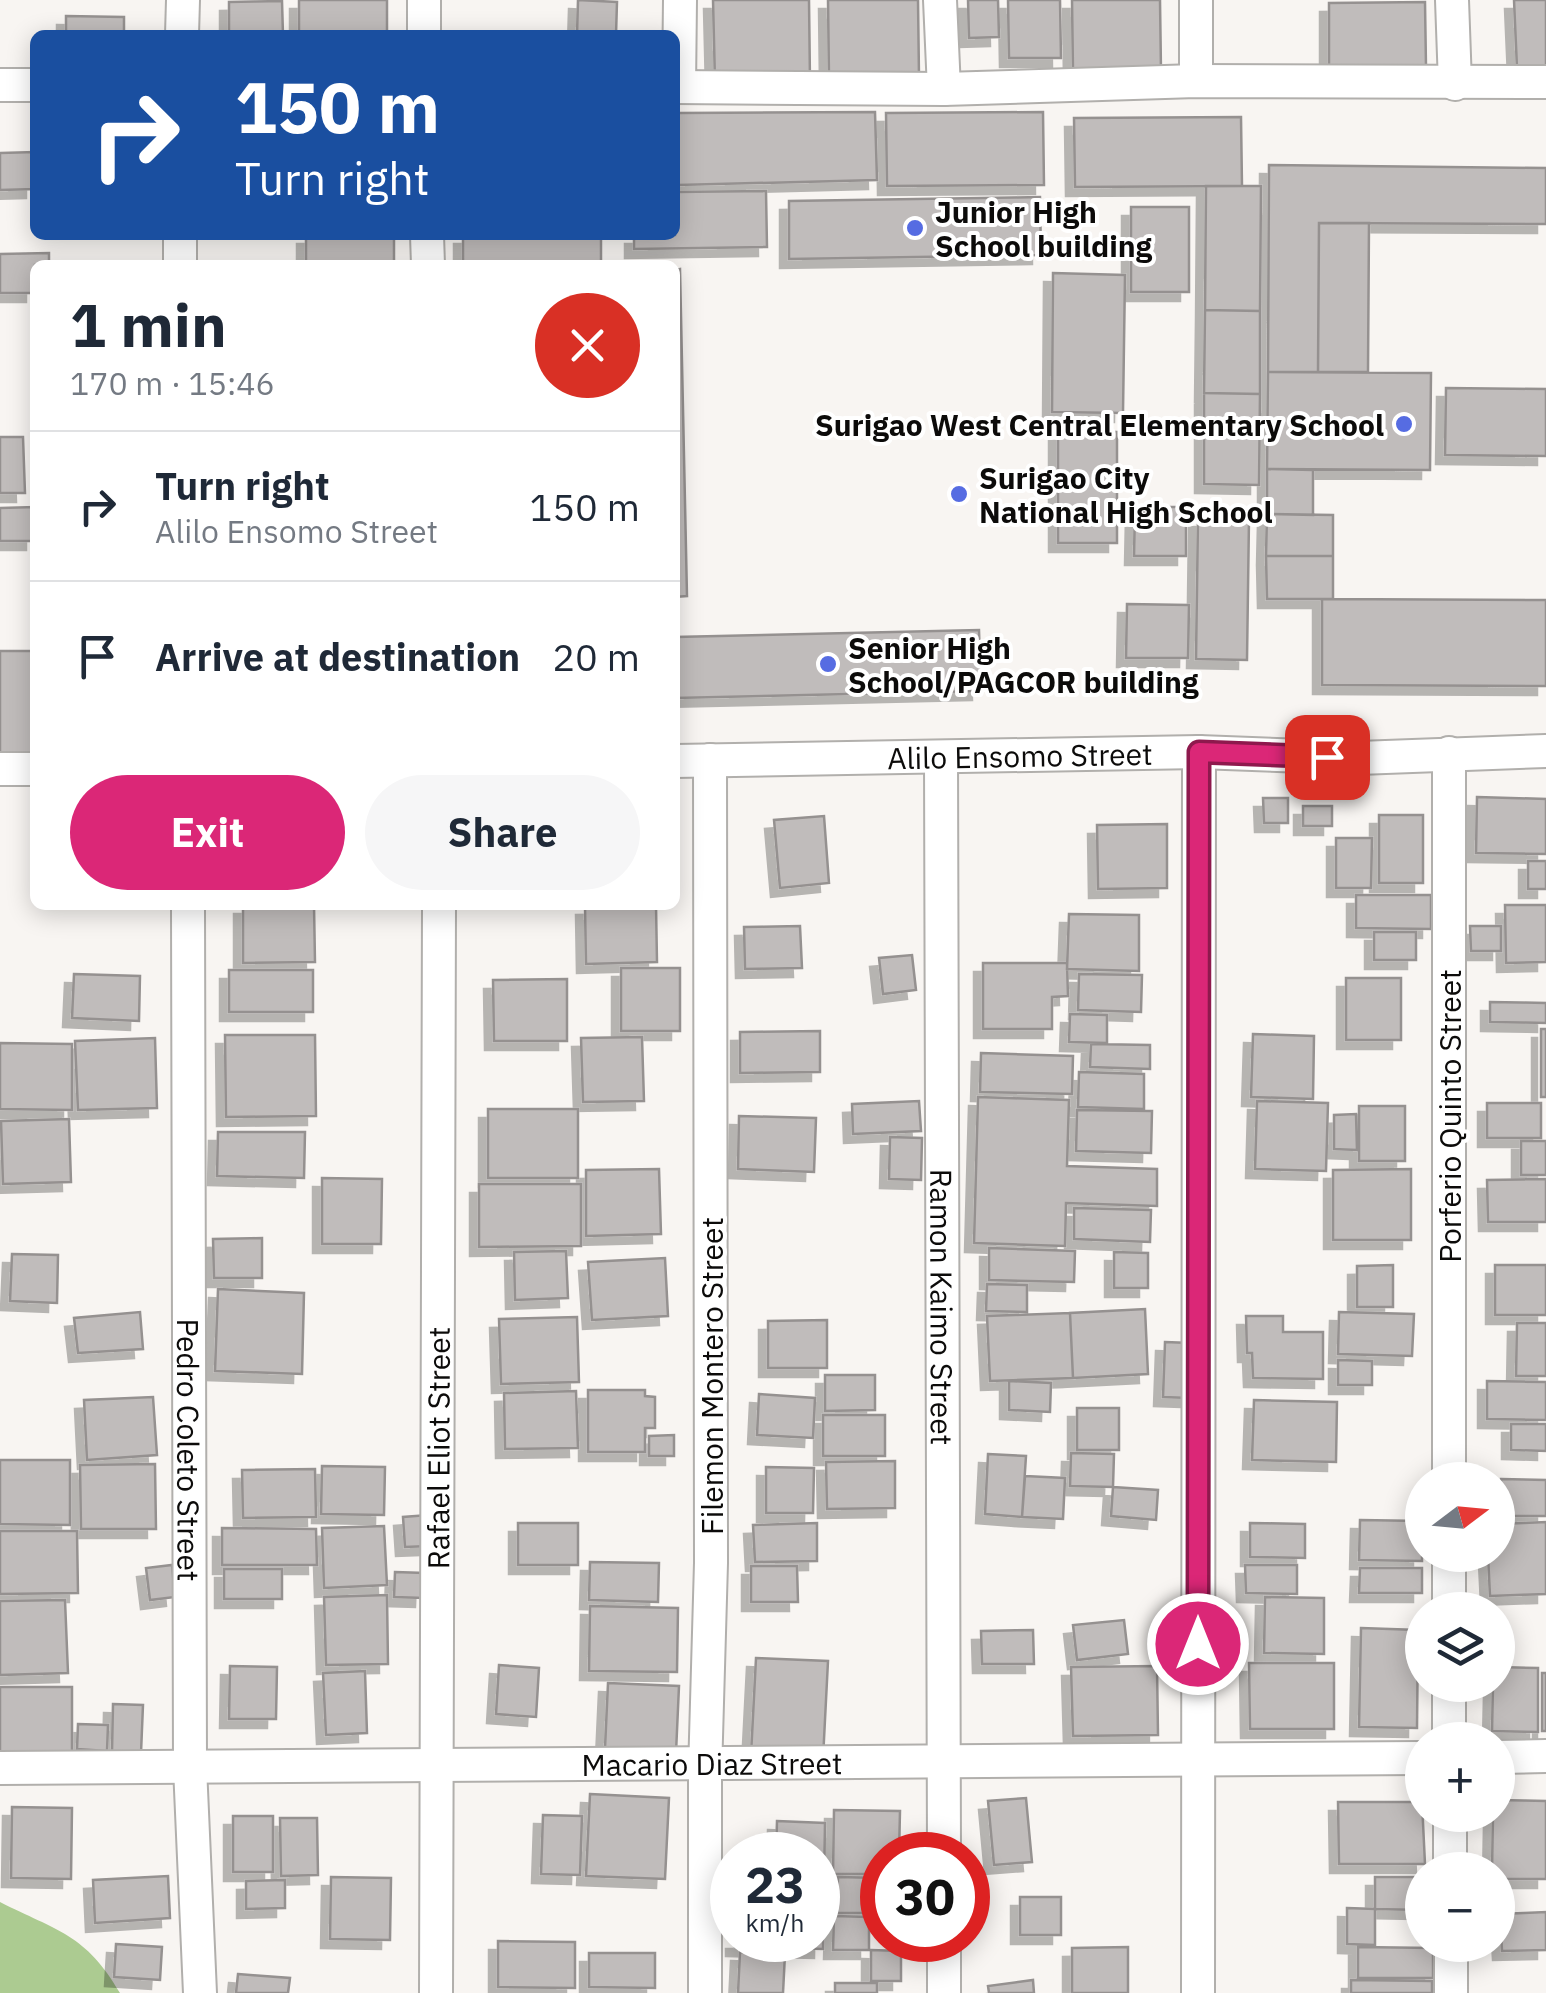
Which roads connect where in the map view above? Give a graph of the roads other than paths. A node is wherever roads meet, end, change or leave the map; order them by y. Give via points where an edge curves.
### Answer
1 (182, 0) edge
2 (424, 0) edge
3 (680, 0) edge
4 (940, 0) edge
5 (1196, 0) edge
6 (1452, 0) edge
7 (182, 30) edge
8 (424, 30) edge
9 (679, 30) edge
10 (1196, 80) junction
11 (1546, 82) edge
12 (1455, 84) junction
13 (0, 85) edge
14 (30, 85) edge
15 (680, 87) edge
16 (944, 89) junction
17 (1546, 751) edge
18 (1199, 752) junction
19 (1449, 752) junction
20 (941, 757) junction
21 (710, 760) junction
22 (680, 761) edge
23 (0, 769) edge
24 (30, 769) edge
25 (188, 910) edge
26 (439, 910) edge
27 (1449, 1462) edge
28 (1546, 1756) edge
29 (1515, 1757) edge
30 (1405, 1758) edge
31 (944, 1760) junction
32 (1198, 1760) junction
33 (436, 1762) junction
34 (706, 1762) junction
35 (190, 1767) junction
36 (0, 1768) edge
37 (944, 1832) edge
38 (944, 1962) edge
39 (1451, 1962) edge
40 (200, 1993) edge
41 (436, 1993) edge
42 (705, 1993) edge
43 (944, 1993) edge
44 (1198, 1993) edge
45 (1451, 1993) edge

1 - 7 street
2 - 8 street
3 - 9 street
4 - 16 street
5 - 10 street
6 - 12 street
10 - 12 street
10 - 16 street
11 - 12 street
13 - 14 street
15 - 16 street
17 - 19 street, Alilo Ensomo Street
18 - 19 street, Alilo Ensomo Street via 1359,758
18 - 20 street, Alilo Ensomo Street
18 - 32 street
19 - 27 street, Porferio Quinto Street
20 - 21 street, Alilo Ensomo Street
20 - 31 street, Ramon Kaimo Street
21 - 22 street, Alilo Ensomo Street
21 - 34 street, Filemon Montero Street
23 - 24 street
25 - 35 street, Pedro Coleto Street
26 - 33 street, Rafael Eliot Street
28 - 29 street
30 - 32 street, Macario Diaz Street
31 - 32 street, Macario Diaz Street
31 - 34 street, Macario Diaz Street
31 - 37 street, Ramon Kaimo Street
32 - 44 street
33 - 34 street, Macario Diaz Street
33 - 35 street, Macario Diaz Street
33 - 41 street, Rafael Eliot Street
34 - 42 street, Filemon Montero Street
35 - 36 street, Macario Diaz Street
35 - 40 street, Pedro Coleto Street
38 - 43 street
39 - 45 street

